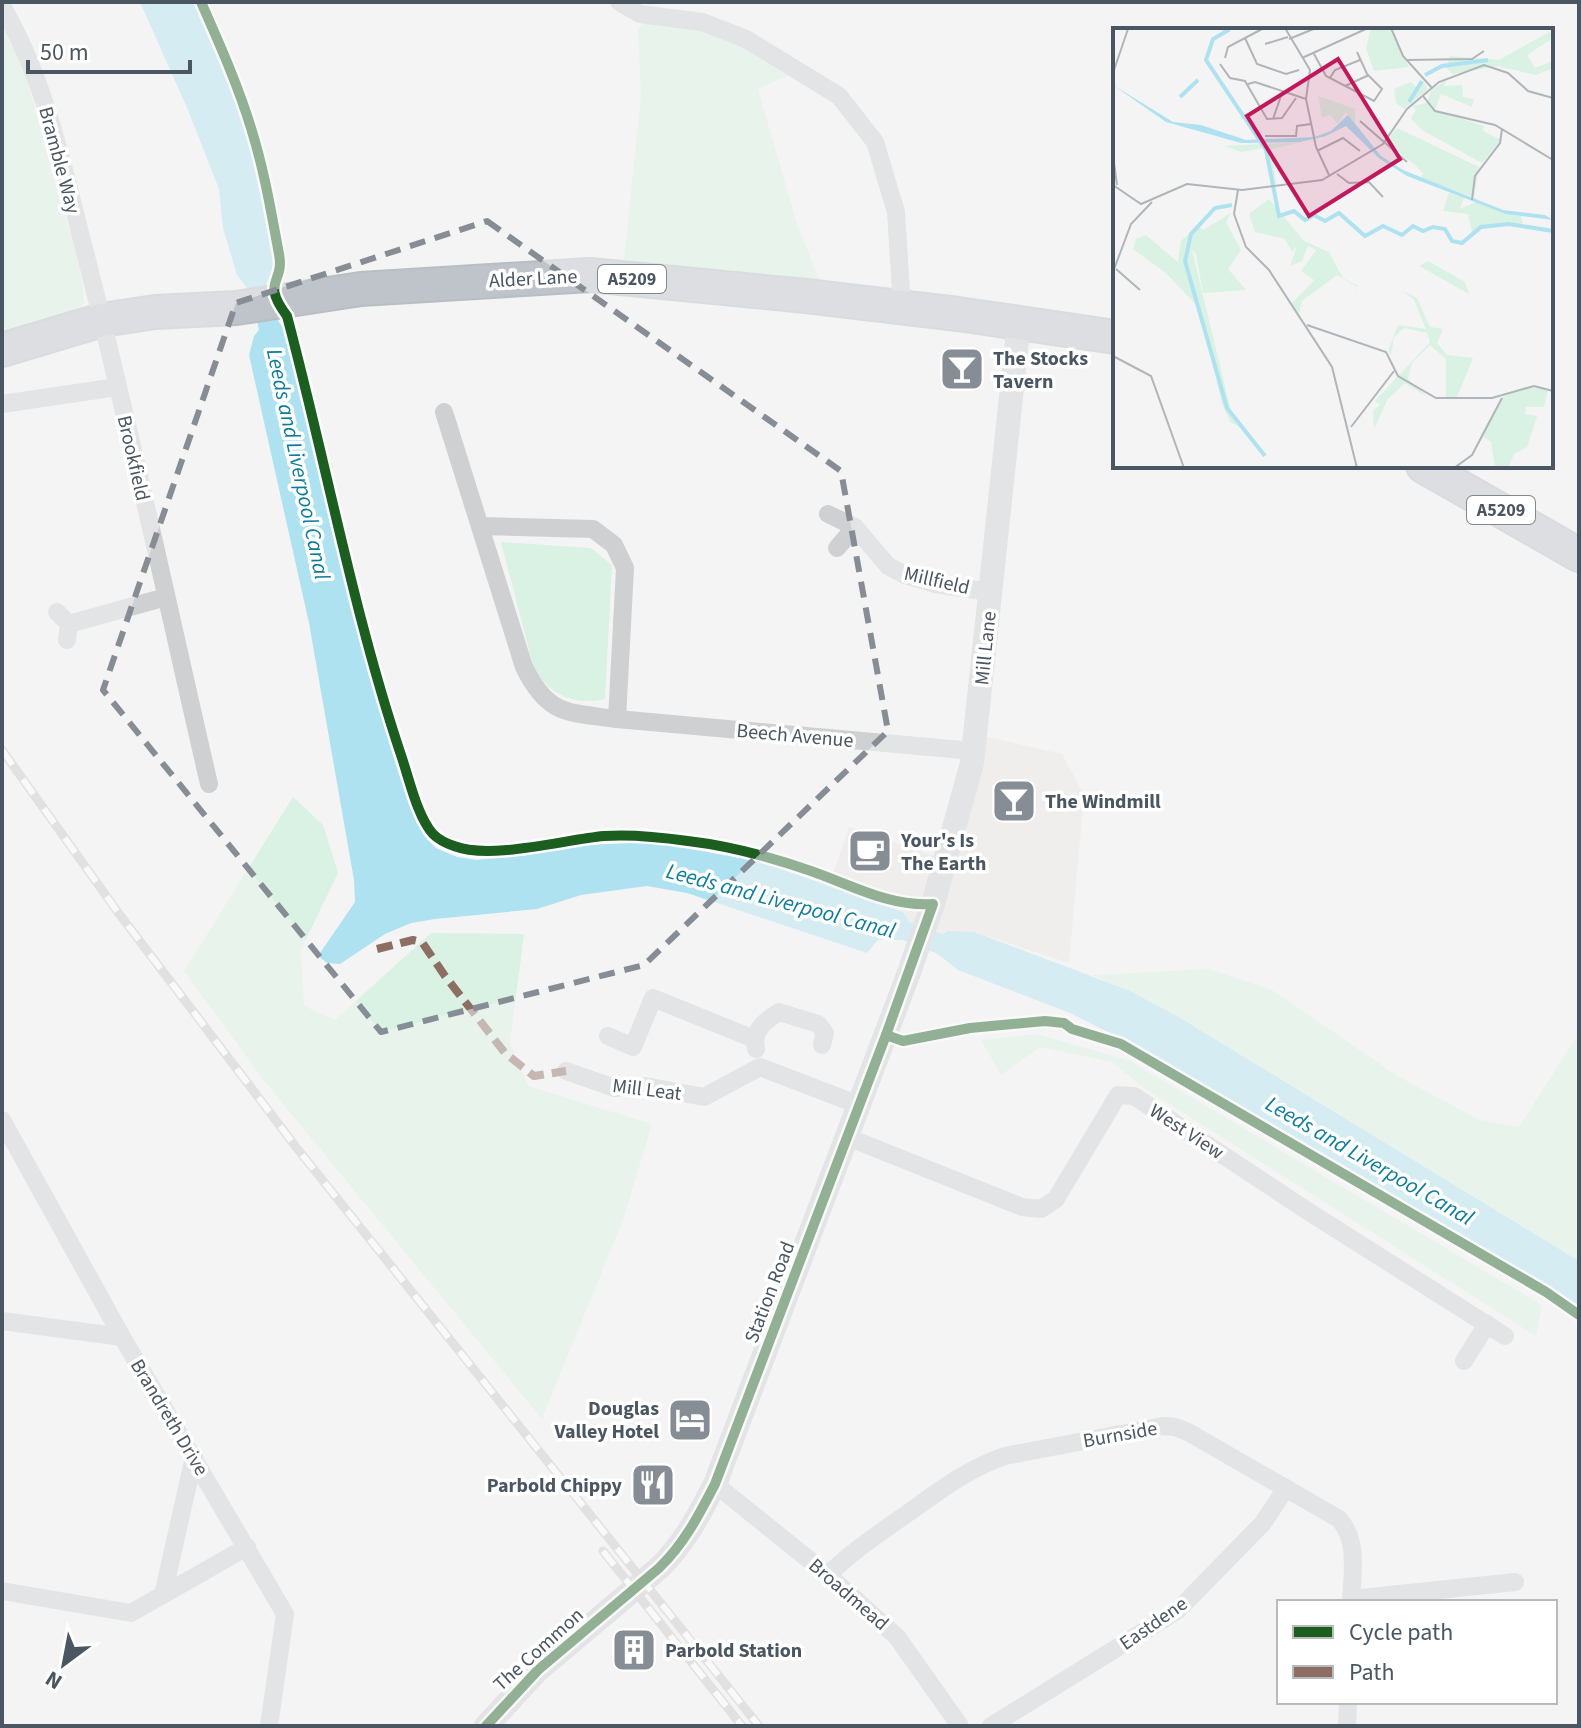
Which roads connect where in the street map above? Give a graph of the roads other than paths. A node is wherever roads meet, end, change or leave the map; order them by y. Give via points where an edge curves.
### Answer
1 (619, 2) edge
2 (2, 6) edge
3 (902, 307) junction
4 (102, 320) junction
5 (1019, 322) junction
6 (1113, 337) edge
7 (2, 350) edge
8 (117, 387) junction
9 (2, 404) edge
10 (444, 412) dead end
11 (1427, 468) edge
12 (828, 514) dead end
13 (481, 526) junction
14 (855, 527) junction
15 (837, 548) dead end
16 (1579, 555) edge
17 (990, 592) junction
18 (166, 597) junction
19 (64, 626) dead end
20 (617, 719) junction
21 (974, 751) junction
22 (209, 784) dead end
23 (911, 967) joint
24 (608, 1036) dead end
25 (754, 1039) junction
26 (822, 1045) dead end
27 (760, 1067) junction
28 (566, 1071) dead end
29 (859, 1105) junction
30 (2, 1120) edge
31 (847, 1137) junction
32 (2, 1321) edge
33 (1487, 1324) junction
34 (1505, 1336) dead end
35 (122, 1337) junction
36 (1464, 1361) dead end
37 (194, 1457) junction
38 (715, 1484) junction
39 (1286, 1488) junction
40 (247, 1547) junction
41 (828, 1575) junction
42 (1515, 1582) dead end
43 (2, 1591) edge
44 (163, 1595) junction
45 (1351, 1600) edge
46 (618, 1602) joint
47 (1348, 1704) edge
48 (269, 1726) edge
49 (486, 1726) edge
50 (960, 1726) edge
51 (991, 1726) edge
52 (1347, 1726) edge

1 - 3 street via 640,14 702,22 746,39 839,96 875,142 896,212
2 - 4 street, Bramble Way via 38,81
3 - 4 highway, Alder Lane / A5209 via 590,275 361,289 236,308
3 - 5 highway, Alder Lane / A5209
4 - 7 highway, Alder Lane / A5209
4 - 8 street, Brookfield
5 - 6 highway, Alder Lane / A5209
5 - 17 street, Mill Lane
8 - 9 street
8 - 18 street, Brookfield
10 - 13 street, Beech Avenue
11 - 16 highway, A5209
12 - 14 street, Millfield
13 - 20 street, Beech Avenue via 536,691 555,707
13 - 20 street via 593,529 614,545 625,568
14 - 15 street
14 - 17 street, Millfield via 888,566 905,575
17 - 21 street, Mill Lane
18 - 19 street
18 - 22 street, Brookfield
20 - 21 street, Beech Avenue
21 - 23 street, Mill Lane
23 - 29 street, Station Road
24 - 25 street via 633,1047 653,998
25 - 26 street via 763,1023 779,1012 818,1024 825,1033
25 - 27 street
27 - 28 street, Mill Leat via 704,1097 645,1086 615,1088
27 - 29 street
29 - 31 street, Station Road
30 - 35 street, Brandreth Drive
31 - 33 street, West View via 1022,1207 1041,1209 1056,1199 1118,1095 1134,1096
31 - 38 street, Station Road
32 - 35 street
33 - 34 street, West View
33 - 36 street
35 - 37 street, Brandreth Drive
37 - 40 street, Brandreth Drive
37 - 44 street
38 - 41 street, Broadmead
38 - 46 street, Station Road via 673,1554
39 - 41 street, Burnside via 1188,1432 1150,1428 989,1461 849,1554
39 - 45 street, Burnside via 1349,1530
39 - 51 street, Eastdene via 1263,1523 1178,1610
40 - 44 street
40 - 48 street, Brandreth Drive via 285,1614
41 - 50 street, Broadmead via 897,1637
42 - 45 street
43 - 44 street via 131,1613
46 - 49 street, The Common via 525,1682
47 - 52 street

